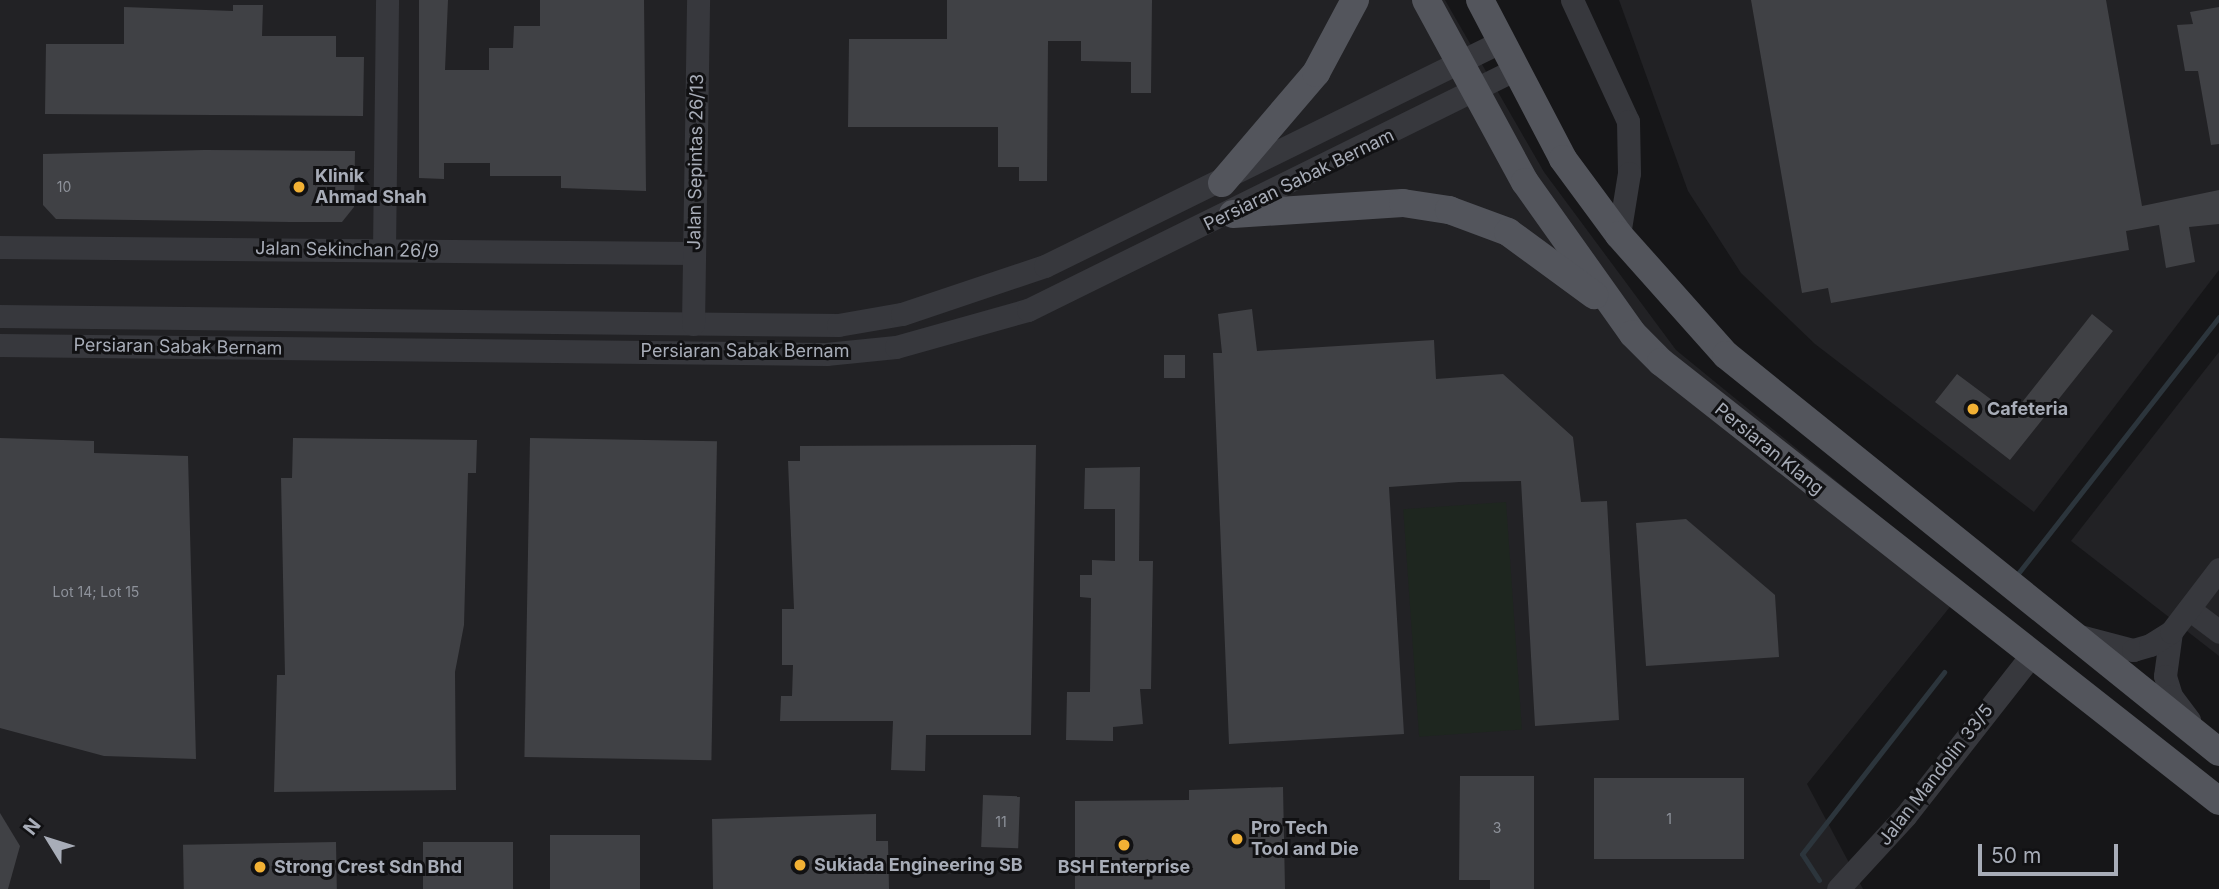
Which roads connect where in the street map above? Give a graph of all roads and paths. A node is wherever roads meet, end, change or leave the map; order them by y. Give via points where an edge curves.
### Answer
1 (387, 0) edge
2 (698, 0) edge
3 (1355, 0) edge
4 (1426, 0) edge
5 (1480, 0) edge
6 (1572, 0) edge
7 (1498, 43) junction
8 (1458, 64) junction
9 (1514, 70) junction
10 (1474, 93) junction
11 (1222, 183) junction
12 (1233, 214) junction
13 (1619, 235) junction
14 (0, 247) edge
15 (384, 250) junction
16 (694, 253) junction
17 (0, 316) edge
18 (693, 324) junction
19 (1633, 334) junction
20 (0, 345) edge
21 (2219, 569) edge
22 (2189, 609) junction
23 (2067, 632) junction
24 (2171, 632) junction
25 (2219, 632) edge
26 (2030, 657) junction
27 (2212, 746) edge
28 (2219, 801) edge
29 (1838, 889) edge

1 - 15 street
2 - 16 street, Jalan Sepintas 26/13
3 - 11 main road via 1316,73
4 - 8 main road, Persiaran Klang
5 - 7 main road
6 - 13 street via 1628,121 1629,173
7 - 8 street, Persiaran Sabak Bernam
7 - 9 main road
8 - 10 main road, Persiaran Klang
8 - 11 street, Persiaran Sabak Bernam
9 - 10 street, Persiaran Sabak Bernam
9 - 13 main road via 1563,159
10 - 12 street, Persiaran Sabak Bernam
10 - 19 main road, Persiaran Klang via 1525,182
11 - 18 street, Persiaran Sabak Bernam via 1045,266 902,314 838,325
12 - 19 main road via 1392,203 1449,210 1508,232 1549,258
12 - 20 street, Persiaran Sabak Bernam via 1028,310 896,347 826,354
13 - 23 main road via 1726,355
14 - 15 street, Jalan Sekinchan 26/9
15 - 16 street, Jalan Sekinchan 26/9
16 - 18 street, Jalan Sepintas 26/13
17 - 18 street, Persiaran Sabak Bernam
19 - 26 main road, Persiaran Klang
21 - 22 street
22 - 24 street
22 - 25 street
23 - 24 street via 2133,650
23 - 27 main road
24 - 27 street via 2165,676 2171,696
26 - 28 main road, Persiaran Klang
26 - 29 street, Jalan Mandolin 33/5 via 1906,815

